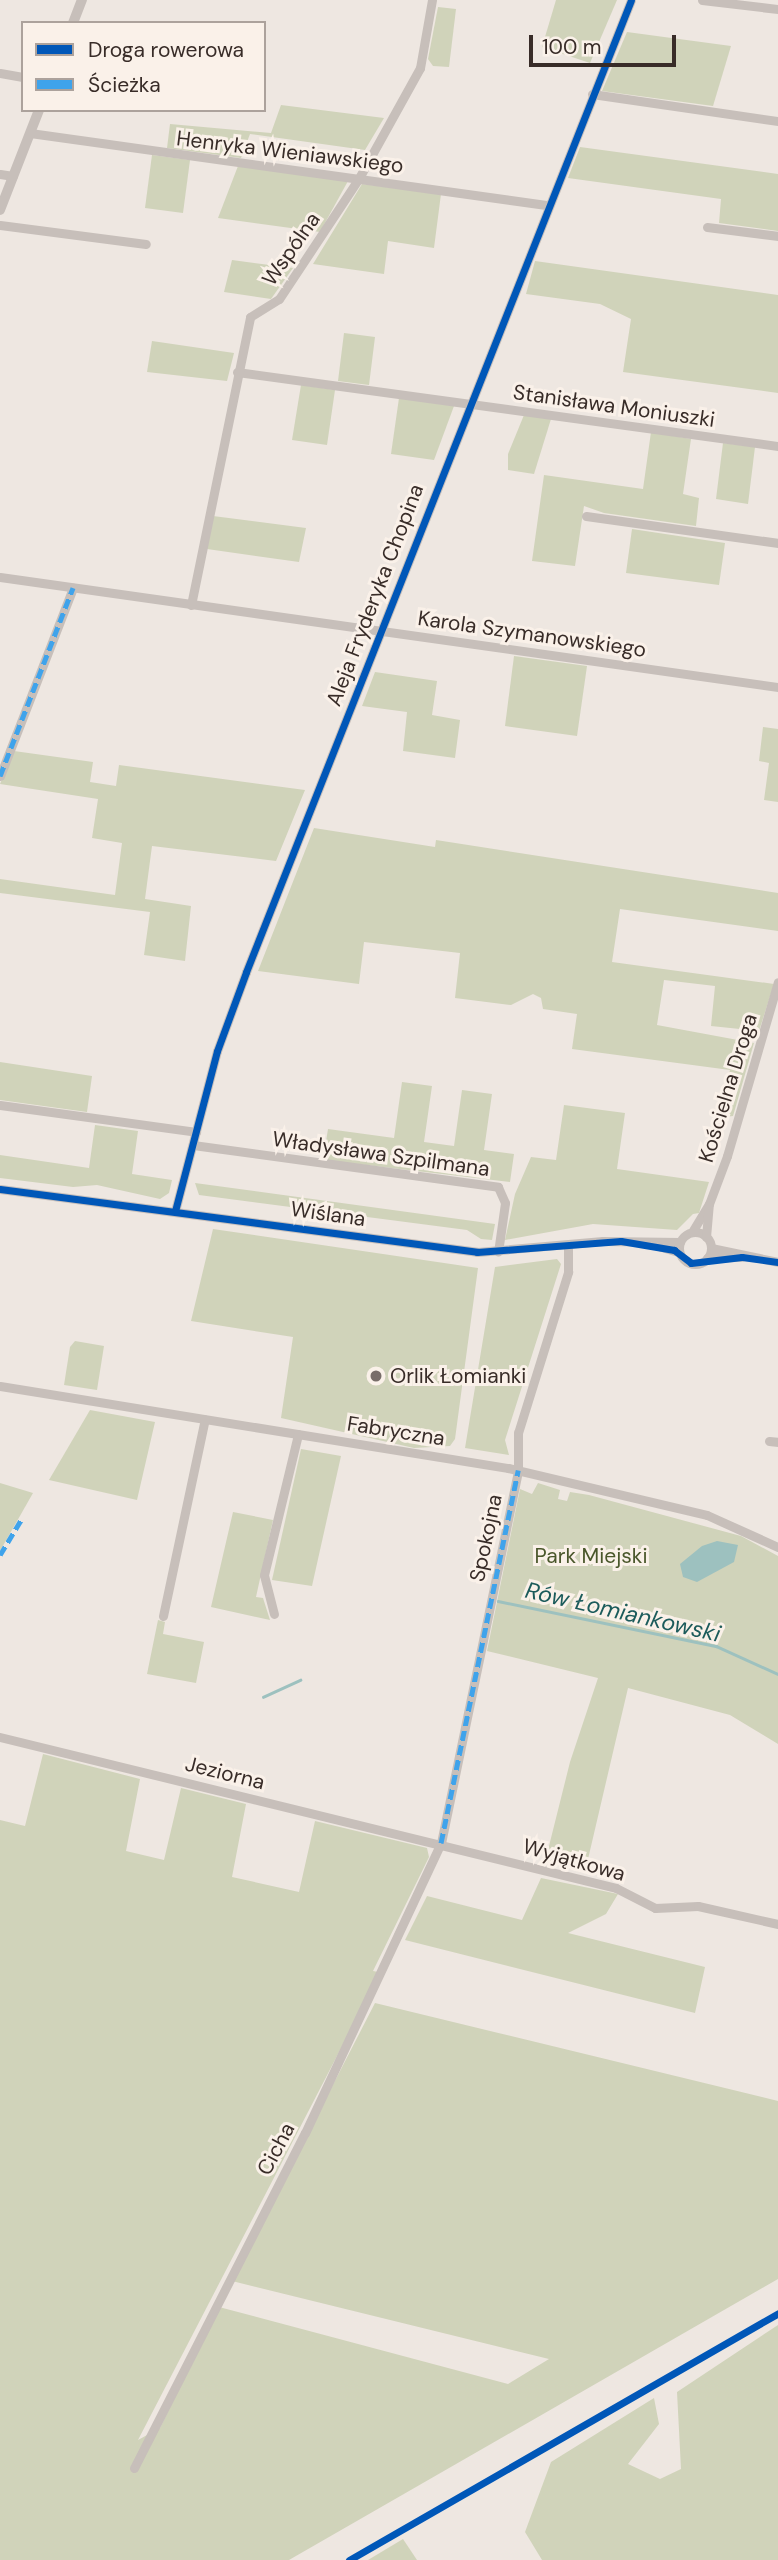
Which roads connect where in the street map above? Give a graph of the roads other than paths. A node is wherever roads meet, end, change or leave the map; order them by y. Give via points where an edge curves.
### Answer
1 (82, 0) edge
2 (432, 0) edge
3 (631, 0) edge
4 (702, 0) edge
5 (778, 9) edge
6 (74, 21) edge
7 (0, 73) edge
8 (21, 77) edge
9 (592, 94) junction
10 (38, 112) edge
11 (778, 121) edge
12 (30, 133) junction
13 (0, 174) edge
14 (13, 176) junction
15 (359, 178) junction
16 (546, 205) junction
17 (0, 210) edge
18 (0, 225) edge
19 (707, 227) dead end
20 (778, 236) edge
21 (146, 244) dead end
22 (237, 372) junction
23 (470, 403) junction
24 (778, 446) edge
25 (586, 516) dead end
26 (778, 543) edge
27 (0, 577) edge
28 (73, 588) junction
29 (191, 605) junction
30 (380, 630) junction
31 (778, 687) edge
32 (0, 776) edge
33 (777, 986) edge
34 (0, 1105) edge
35 (196, 1132) junction
36 (193, 1145) junction
37 (0, 1189) edge
38 (709, 1204) junction
39 (175, 1211) junction
40 (692, 1232) junction
41 (706, 1237) junction
42 (680, 1242) junction
43 (652, 1244) junction
44 (568, 1245) junction
45 (711, 1248) junction
46 (498, 1252) junction
47 (679, 1252) junction
48 (742, 1257) junction
49 (707, 1258) junction
50 (778, 1262) edge
51 (0, 1386) edge
52 (205, 1419) junction
53 (298, 1433) junction
54 (518, 1470) junction
55 (778, 1547) edge
56 (274, 1614) dead end
57 (163, 1616) dead end
58 (0, 1737) edge
59 (441, 1843) junction
60 (778, 1924) edge
61 (134, 2468) dead end

1 - 6 street
2 - 15 street, Wspólna via 420,68
3 - 9 street, Aleja Fryderyka Chopina
4 - 5 street
7 - 8 street
9 - 11 street
9 - 16 street, Aleja Fryderyka Chopina
10 - 12 street
12 - 14 street
12 - 15 street, Henryka Wieniawskiego
13 - 14 street
14 - 17 street
15 - 16 street, Henryka Wieniawskiego
15 - 22 street, Wspólna via 279,299 250,317
16 - 23 street, Aleja Fryderyka Chopina
18 - 21 street
19 - 20 street
22 - 23 street, Stanisława Moniuszki
22 - 29 street, Wspólna
23 - 24 street, Stanisława Moniuszki
23 - 30 street, Aleja Fryderyka Chopina
25 - 26 street
27 - 28 street, Karola Szymanowskiego
28 - 29 street, Karola Szymanowskiego
28 - 32 street
29 - 30 street, Karola Szymanowskiego
30 - 31 street, Karola Szymanowskiego
30 - 35 street, Aleja Fryderyka Chopina via 229,1017
33 - 38 street, Kościelna Droga
34 - 35 street
35 - 36 street, Aleja Fryderyka Chopina
36 - 39 street, Aleja Fryderyka Chopina
36 - 46 street, Władysława Szpilmana via 498,1187 505,1203
37 - 39 street, Wiślana
38 - 40 street, Kościelna Droga
38 - 41 street, Kościelna Droga
39 - 46 street, Wiślana
40 - 41 street
40 - 42 street
41 - 45 street
42 - 43 street, Wiślana
42 - 47 street
43 - 44 street, Wiślana via 603,1241
43 - 47 street, Wiślana
44 - 46 street, Wiślana
44 - 54 street, Spokojna via 568,1272 518,1433
45 - 48 street
45 - 49 street
47 - 49 street via 691,1264
48 - 49 street
48 - 50 street
51 - 52 street, Fabryczna
52 - 53 street, Fabryczna
52 - 57 street
53 - 54 street, Fabryczna
53 - 56 street via 264,1575
54 - 55 street, Fabryczna via 707,1515
54 - 59 street, Spokojna
58 - 59 street, Jeziorna
59 - 60 street, Wyjątkowa via 616,1888 654,1908 698,1906
59 - 61 street, Cicha via 305,2133

